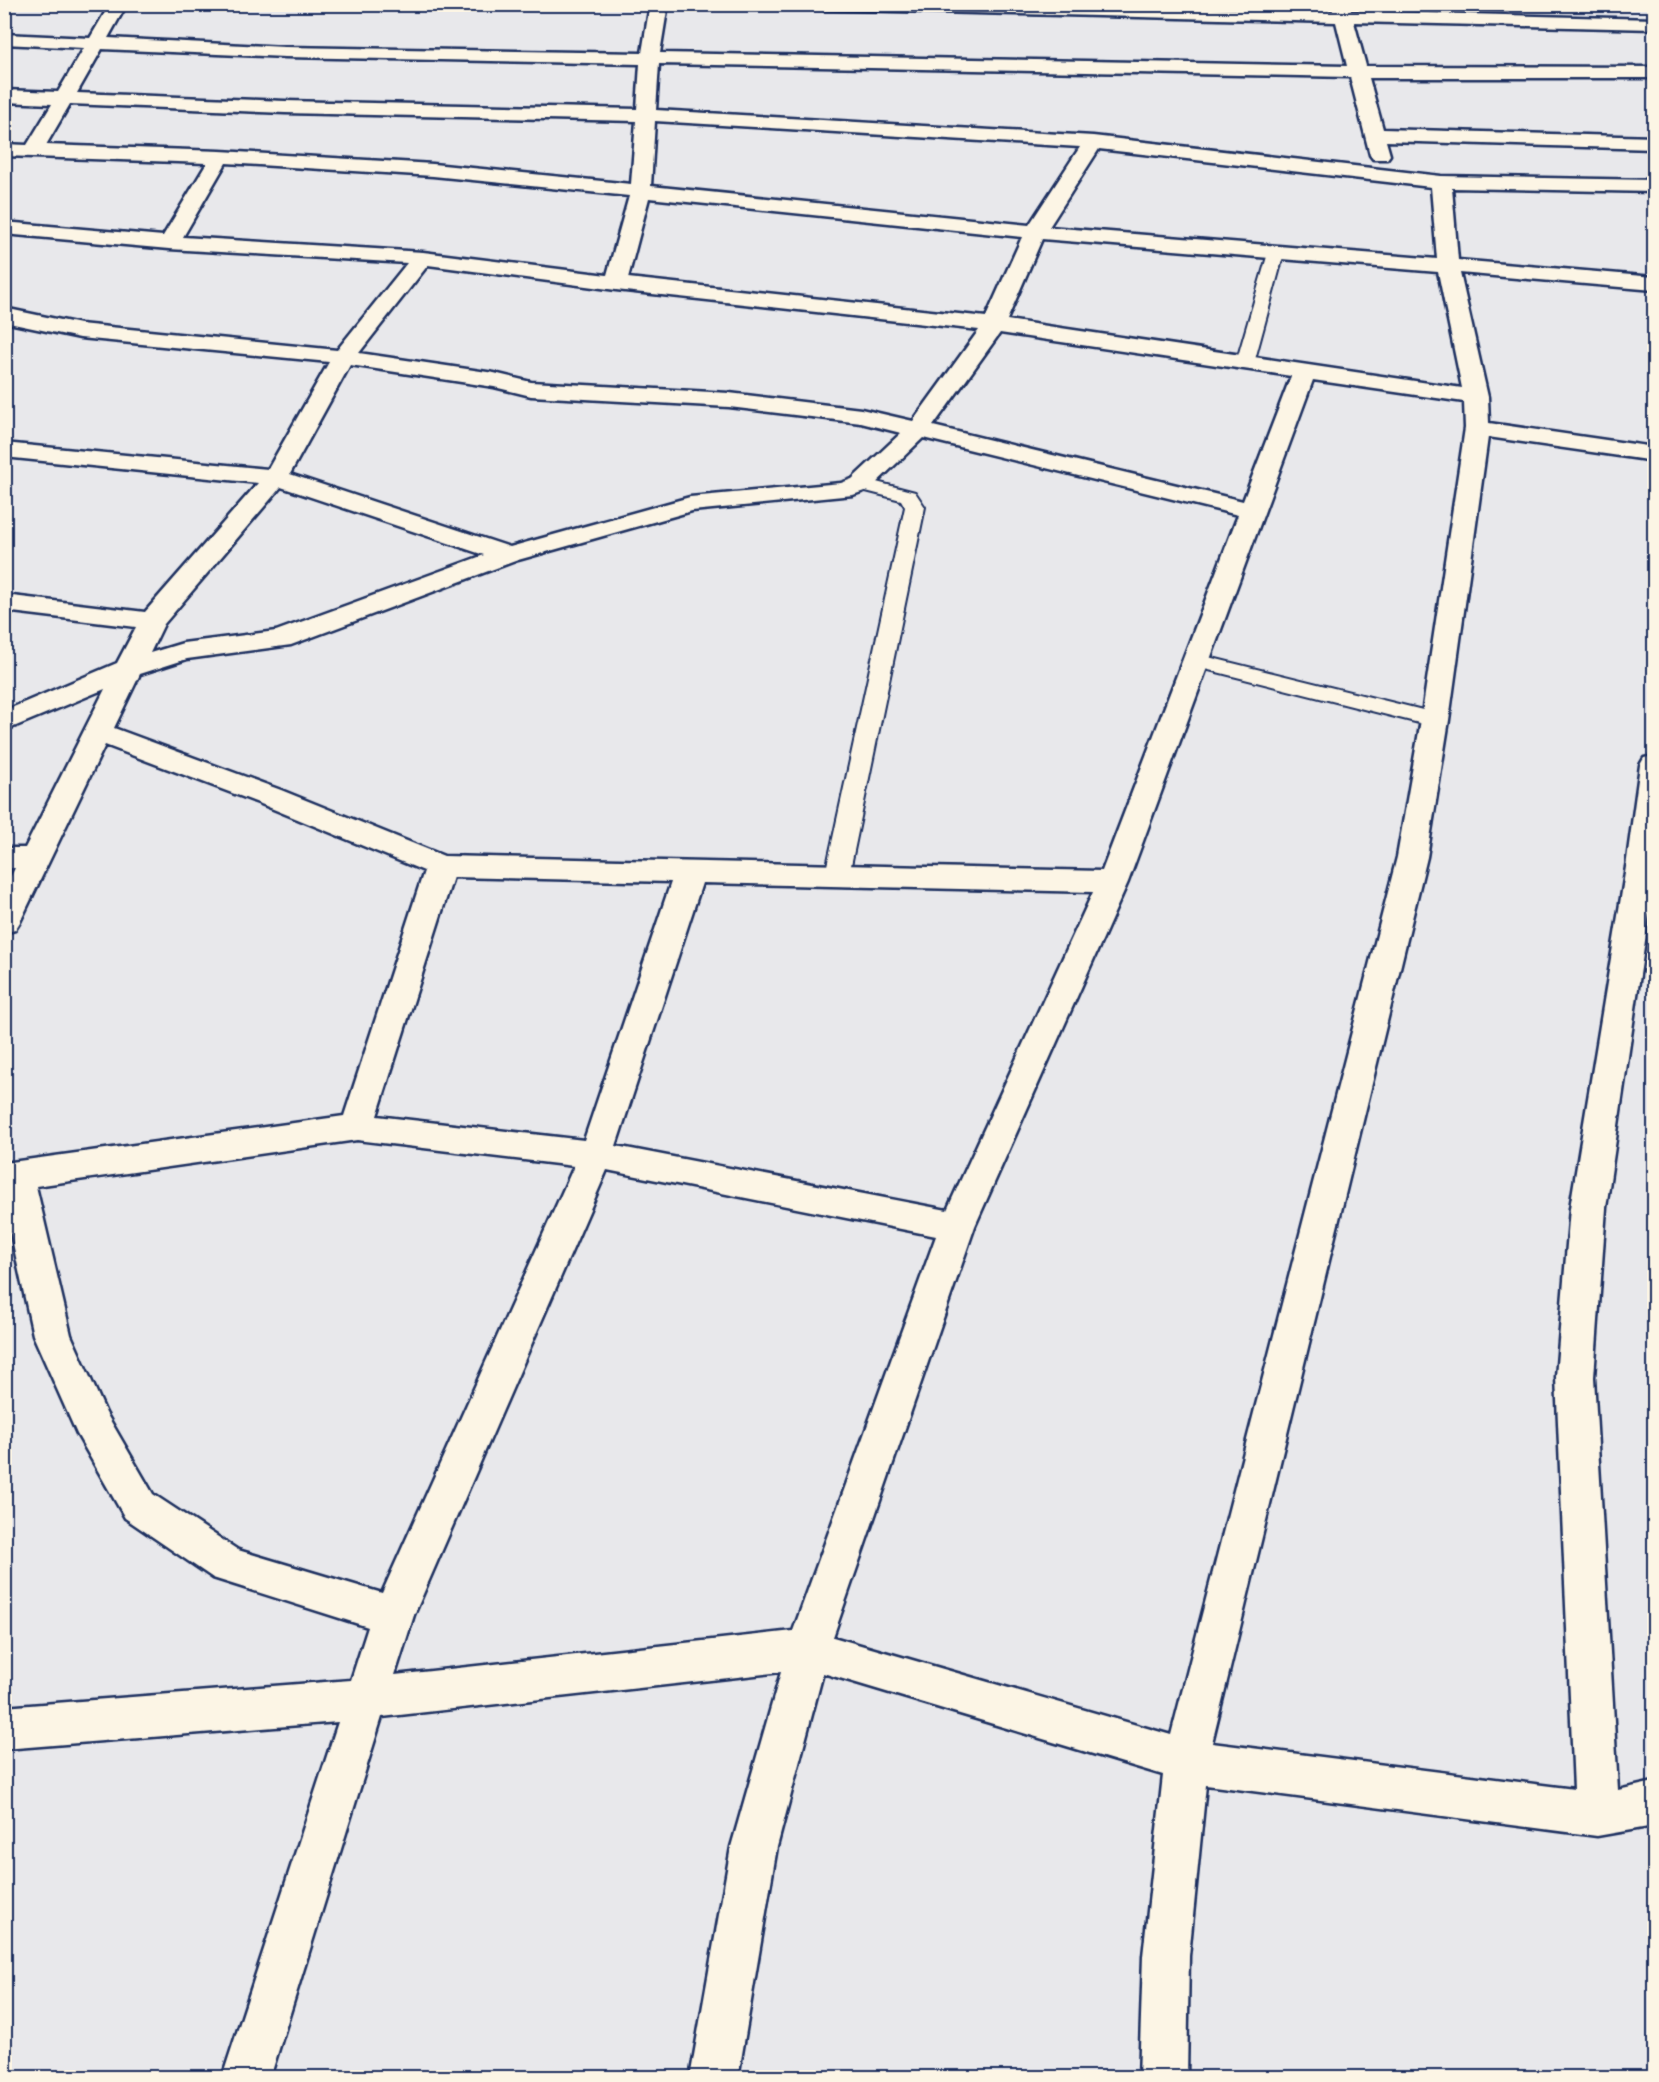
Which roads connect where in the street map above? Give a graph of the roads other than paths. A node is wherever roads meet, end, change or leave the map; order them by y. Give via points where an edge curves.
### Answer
1 (119, 4) edge
2 (659, 4) edge
3 (813, 4) edge
4 (1342, 10) edge
5 (1654, 24) edge
6 (4, 39) edge
7 (98, 43) junction
8 (650, 57) junction
9 (1358, 72) junction
10 (1654, 73) edge
11 (4, 96) edge
12 (66, 97) junction
13 (646, 115) junction
14 (1376, 135) junction
15 (1093, 142) junction
16 (1654, 143) edge
17 (4, 150) edge
18 (34, 150) junction
19 (220, 157) junction
20 (1383, 174) junction
21 (1441, 182) junction
22 (1654, 186) edge
23 (641, 189) junction
24 (4, 228) edge
25 (1035, 232) junction
26 (169, 243) junction
27 (1276, 253) junction
28 (423, 258) junction
29 (1448, 266) junction
30 (1654, 282) edge
31 (616, 283) junction
32 (4, 315) edge
33 (994, 325) junction
34 (343, 357) junction
35 (1245, 363) junction
36 (1304, 372) junction
37 (1476, 412) junction
38 (921, 428) junction
39 (4, 450) edge
40 (1654, 454) edge
41 (276, 477) junction
42 (861, 484) junction
43 (1253, 511) junction
44 (509, 555) junction
45 (4, 603) edge
46 (152, 621) junction
47 (1196, 660) junction
48 (128, 669) junction
49 (1435, 720) junction
50 (4, 722) edge
51 (98, 732) junction
52 (1654, 765) edge
53 (4, 858) edge
54 (36, 858) junction
55 (441, 866) junction
56 (1648, 868) edge
57 (690, 872) junction
58 (837, 875) junction
59 (1113, 882) junction
60 (4, 922) edge
61 (357, 1127) junction
62 (596, 1155) junction
63 (10, 1176) edge
64 (957, 1226) junction
65 (393, 1615) junction
66 (808, 1649) junction
67 (366, 1699) junction
68 (4, 1728) edge
69 (1186, 1761) junction
70 (1654, 1804) edge
71 (1597, 1814) junction
72 (246, 2078) edge
73 (714, 2078) edge
74 (1163, 2078) edge

1 - 7 street
2 - 8 street
3 - 4 street
4 - 5 street
4 - 9 street
6 - 7 street
7 - 8 street via 285,52
7 - 12 street
8 - 9 street
8 - 13 street
9 - 10 street
9 - 14 street
11 - 12 street
12 - 13 street via 285,107
12 - 18 street
13 - 15 street
13 - 23 street
14 - 16 street
14 - 20 street
15 - 20 street
15 - 25 street
17 - 18 street
18 - 19 street
19 - 23 street via 433,170
19 - 26 street
20 - 21 street
21 - 22 street
21 - 29 street
23 - 25 street
23 - 31 street
24 - 26 street
25 - 27 street
25 - 33 street
26 - 28 street
27 - 29 street
27 - 35 lane
28 - 31 street
28 - 34 street
29 - 30 street
29 - 37 street
31 - 33 street
32 - 34 street via 99,333
33 - 35 street
33 - 38 street
34 - 38 street via 531,388 787,405
34 - 41 street
35 - 36 street
36 - 37 street
36 - 43 street
37 - 40 street
37 - 49 street
38 - 42 street
38 - 43 street
39 - 41 street
41 - 44 street
41 - 46 street
42 - 44 street via 844,490 690,504
42 - 58 lane via 908,496 915,507
43 - 47 street
44 - 48 street via 281,639 183,651
45 - 46 street
46 - 48 street
47 - 49 lane
47 - 59 street
48 - 50 street
48 - 51 street
49 - 69 street via 1412,857
51 - 54 street
51 - 55 street
52 - 56 street
53 - 54 street
54 - 60 street
55 - 57 street
55 - 61 street
56 - 71 street via 1588,1208 1575,1377
57 - 58 street
57 - 62 street
58 - 59 street
59 - 64 street
61 - 62 street
61 - 63 street
62 - 64 street
62 - 65 street
63 - 65 street via 52,1335 91,1422 140,1506 226,1565
64 - 66 street
65 - 67 street
66 - 67 street
66 - 69 street
66 - 73 street via 754,1847
67 - 68 street
67 - 72 street
69 - 71 street
69 - 74 street via 1166,1956
70 - 71 street

